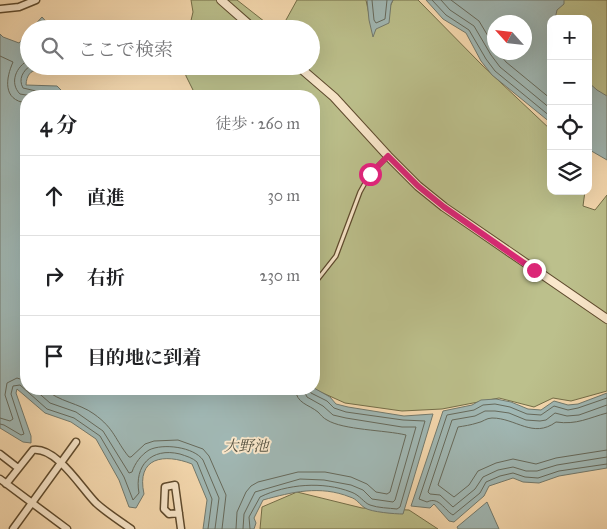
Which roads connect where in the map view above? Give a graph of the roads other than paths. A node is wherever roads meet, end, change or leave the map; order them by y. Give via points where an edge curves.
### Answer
1 (36, 0) edge
2 (221, 0) edge
3 (0, 9) edge
4 (244, 20) edge
5 (308, 75) edge
6 (388, 156) junction
7 (320, 276) edge
8 (607, 319) edge
9 (76, 442) dead end
10 (0, 454) edge
11 (62, 463) junction
12 (18, 468) junction
13 (0, 479) edge
14 (6, 484) junction
15 (32, 503) junction
16 (179, 513) junction
17 (14, 529) edge
18 (67, 529) edge
19 (131, 529) edge
20 (181, 529) edge

1 - 3 street via 19,7
2 - 4 street
5 - 6 street via 334,97
6 - 7 lane via 370,174 336,256
6 - 8 street via 444,207
9 - 11 street
10 - 12 street
11 - 12 street via 40,449 33,450
11 - 15 street
11 - 19 street via 97,504
12 - 14 street
13 - 14 street
14 - 15 street
15 - 17 street
15 - 18 street
16 - 16 street via 175,481 165,487 161,508 169,514
16 - 20 street

